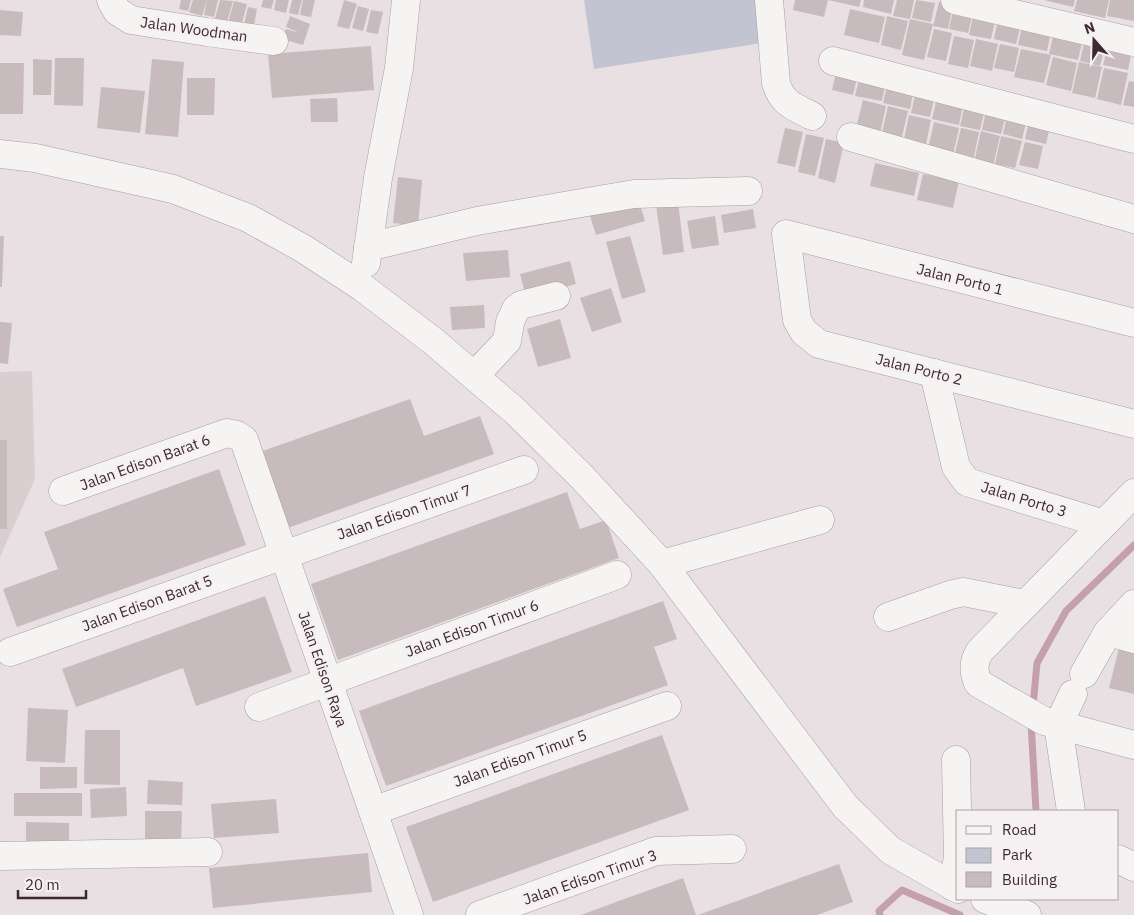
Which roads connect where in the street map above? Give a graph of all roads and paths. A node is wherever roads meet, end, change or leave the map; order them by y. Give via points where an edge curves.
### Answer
1 (406, 0) edge
2 (769, 0) edge
3 (955, 0) edge
4 (114, 6) edge
5 (274, 41) dead end
6 (1134, 42) edge
7 (833, 61) dead end
8 (812, 116) dead end
9 (850, 137) dead end
10 (1134, 139) edge
11 (0, 154) edge
12 (748, 191) dead end
13 (1134, 219) edge
14 (786, 234) joint
15 (368, 247) junction
16 (362, 287) junction
17 (556, 296) dead end
18 (1134, 323) edge
19 (934, 373) junction
20 (474, 376) junction
21 (1134, 424) edge
22 (227, 433) joint
23 (524, 470) dead end
24 (63, 491) dead end
25 (1134, 493) edge
26 (820, 520) dead end
27 (1104, 524) junction
28 (284, 555) junction
29 (662, 564) junction
30 (617, 575) dead end
31 (1024, 604) junction
32 (1134, 604) edge
33 (888, 617) dead end
34 (1108, 632) junction
35 (1134, 639) edge
36 (10, 652) dead end
37 (328, 681) junction
38 (667, 706) dead end
39 (258, 707) dead end
40 (1051, 723) junction
41 (1134, 746) edge
42 (956, 760) dead end
43 (957, 810) edge
44 (1071, 810) edge
45 (373, 811) junction
46 (732, 849) dead end
47 (208, 852) dead end
48 (1119, 853) edge
49 (0, 856) edge
50 (1134, 856) edge
51 (1119, 860) edge
52 (1134, 867) edge
53 (955, 887) edge
54 (989, 900) edge
55 (409, 915) edge
56 (480, 915) edge
57 (1028, 915) edge

1 - 15 street via 399,68
2 - 8 street via 778,92 786,103
3 - 6 street
4 - 5 street, Jalan Woodman via 130,20
7 - 10 street
9 - 13 street
11 - 16 street via 35,158 173,189 248,218
12 - 15 street via 634,194 478,221
14 - 18 street, Jalan Porto 1
14 - 19 street, Jalan Porto 2 via 796,320 804,332 819,344
15 - 16 street
16 - 20 street via 433,340
17 - 20 street via 516,309 507,341
19 - 21 street, Jalan Porto 2
19 - 27 street, Jalan Porto 3 via 956,467 967,482
20 - 29 street via 582,477
22 - 24 street, Jalan Edison Barat 6
22 - 28 street, Jalan Edison Raya via 244,440
23 - 28 street, Jalan Edison Timur 7
25 - 27 street
26 - 29 street
27 - 31 street
28 - 36 street, Jalan Edison Barat 5
28 - 37 street, Jalan Edison Raya
29 - 53 street via 845,806 890,850
30 - 37 street, Jalan Edison Timur 6
31 - 33 street via 962,592
31 - 40 street via 980,651 974,673 978,683
32 - 34 street
34 - 35 street
34 - 40 street via 1079,684
37 - 39 street, Jalan Edison Timur 6
37 - 45 street, Jalan Edison Raya
38 - 45 street, Jalan Edison Timur 5
40 - 41 street
40 - 44 street
42 - 43 street
45 - 55 street, Jalan Edison Raya
46 - 56 street, Jalan Edison Timur 3 via 656,852
47 - 49 street
48 - 50 street
51 - 52 street
54 - 57 street

